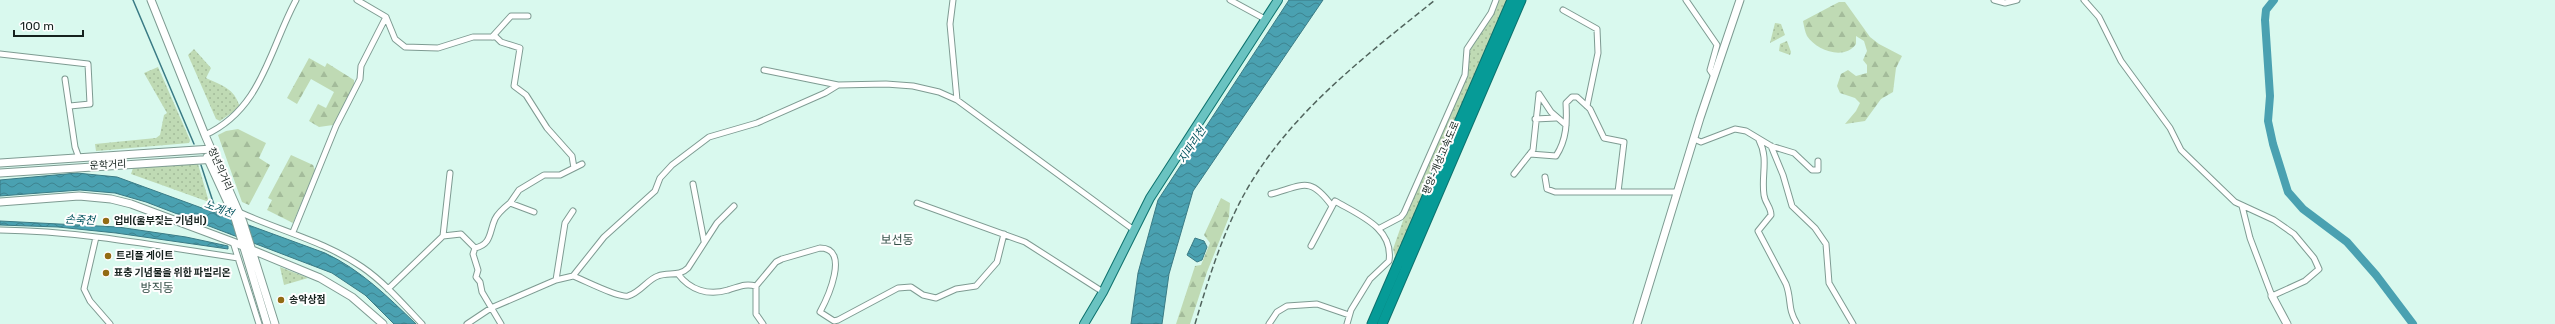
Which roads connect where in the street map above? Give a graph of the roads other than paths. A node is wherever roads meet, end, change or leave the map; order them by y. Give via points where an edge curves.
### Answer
1 (151, 0) edge
2 (296, 0) edge
3 (357, 0) edge
4 (953, 0) edge
5 (1230, 0) edge
6 (1278, 0) edge
7 (1496, 0) edge
8 (1512, 0) edge
9 (1521, 0) edge
10 (1686, 0) edge
11 (1740, 0) edge
12 (1994, 0) edge
13 (2017, 0) edge
14 (2084, 0) edge
15 (1563, 10) dead end
16 (528, 16) dead end
17 (386, 17) junction
18 (1265, 19) junction
19 (492, 37) junction
20 (0, 54) edge
21 (764, 70) dead end
22 (1714, 76) junction
23 (65, 79) dead end
24 (838, 85) junction
25 (957, 100) junction
26 (70, 106) junction
27 (1587, 106) junction
28 (1556, 118) junction
29 (1536, 119) junction
30 (1566, 125) junction
31 (205, 135) junction
32 (1694, 139) junction
33 (1759, 140) junction
34 (1771, 146) junction
35 (208, 149) junction
36 (1530, 154) junction
37 (79, 158) junction
38 (212, 159) junction
39 (1818, 161) dead end
40 (0, 163) edge
41 (582, 164) dead end
42 (574, 168) junction
43 (0, 173) edge
44 (450, 174) dead end
45 (1514, 174) dead end
46 (1545, 177) dead end
47 (693, 184) dead end
48 (1618, 192) junction
49 (1677, 192) junction
50 (1271, 194) dead end
51 (0, 202) edge
52 (510, 203) junction
53 (917, 203) dead end
54 (734, 206) dead end
55 (1332, 206) junction
56 (2242, 206) junction
57 (573, 211) dead end
58 (534, 212) dead end
59 (237, 215) junction
60 (1380, 228) junction
61 (0, 230) edge
62 (1134, 230) junction
63 (293, 232) junction
64 (1004, 234) junction
65 (443, 236) junction
66 (96, 237) junction
67 (704, 241) junction
68 (233, 242) junction
69 (247, 244) junction
70 (1311, 246) dead end
71 (475, 248) junction
72 (238, 258) junction
73 (678, 274) junction
74 (573, 276) junction
75 (556, 280) junction
76 (756, 286) junction
77 (388, 289) junction
78 (1103, 292) junction
79 (2272, 296) junction
80 (491, 308) junction
81 (1349, 315) junction
82 (475, 318) junction
83 (110, 324) edge
84 (259, 324) edge
85 (267, 324) edge
86 (276, 324) edge
87 (383, 324) edge
88 (422, 324) edge
89 (467, 324) edge
90 (479, 324) edge
91 (502, 324) edge
92 (763, 324) edge
93 (1084, 324) edge
94 (1269, 324) edge
95 (1347, 324) edge
96 (1372, 324) edge
97 (1382, 324) edge
98 (1637, 324) edge
99 (1798, 324) edge
100 (1853, 324) edge
101 (2287, 324) edge

1 - 31 main road, 청년의거리
2 - 31 street via 251,97 231,119
3 - 17 street
4 - 25 street via 950,24
5 - 18 street
6 - 18 main road
7 - 60 street via 1491,13 1467,49 1464,75 1404,213
8 - 96 highway, 평양-개성고속도로
9 - 97 highway, 평양-개성고속도로
10 - 22 street via 1717,45 1710,70
11 - 22 main road
12 - 13 street via 2005,3
14 - 56 street via 2099,17 2121,61 2170,128 2181,150
15 - 27 street via 1597,29 1598,53
16 - 19 street via 511,16
17 - 19 street via 395,39 408,48 438,48 468,38
17 - 63 street via 361,66 360,79 336,126
18 - 62 main road via 1150,198
19 - 42 street via 520,48 514,86 526,95 547,128 572,156
20 - 26 street via 88,64 90,104
21 - 24 street
22 - 32 main road
23 - 26 street
24 - 25 street via 913,86 939,92
24 - 74 street via 757,123 709,138 689,152 660,178 655,191 604,237
25 - 62 street
26 - 37 street via 75,147
27 - 30 street via 1577,97 1567,100
27 - 48 street via 1604,138 1624,142
28 - 29 street
28 - 29 street via 1539,94
28 - 30 street
29 - 36 street via 1534,147
30 - 36 street via 1566,134 1556,156
31 - 35 main road, 청년의거리
32 - 33 street via 1701,142 1735,129 1746,131
32 - 49 main road
33 - 34 street
33 - 99 street via 1766,164 1764,196 1771,215 1758,231 1786,284 1790,313
34 - 39 street via 1794,153 1812,170 1818,170
34 - 100 street via 1792,206 1815,228 1826,244 1830,282
35 - 37 main road, 운학거리
35 - 38 main road, 청년의거리
36 - 45 street
37 - 40 main road, 운학거리
38 - 43 main road, 운학거리
38 - 59 main road, 청년의거리
41 - 42 street
42 - 52 street via 560,175 544,175 519,190
44 - 65 street
46 - 48 street via 1550,192
47 - 67 street
48 - 49 street
49 - 98 main road
50 - 55 street via 1308,185 1318,189
51 - 68 main road via 79,196 111,199 160,213
52 - 58 street
52 - 71 street via 495,219 489,240
53 - 64 street
54 - 67 street
55 - 60 street via 1335,201
55 - 70 street
56 - 79 street via 2250,238
56 - 79 street via 2274,220 2289,230 2304,245 2319,269 2305,281
57 - 75 street via 565,223
59 - 63 street
59 - 69 main road, 청년의거리
59 - 69 main road, 청년의거리 via 243,222
60 - 81 street via 1389,245 1389,261 1370,279
61 - 66 street via 33,230
62 - 78 main road
63 - 77 street via 362,266
64 - 76 street via 997,262 976,286 956,289 936,298 923,295 912,287 898,288 834,321 820,312 832,291 836,266 833,254 826,249 820,248 782,259
64 - 78 street via 1025,242
65 - 71 street via 461,234
65 - 77 street
66 - 72 street
66 - 83 street via 84,288 90,301
67 - 73 street via 688,268
68 - 69 main road
68 - 72 street
69 - 85 main road, 청년의거리
69 - 86 main road, 청년의거리
69 - 87 main road via 337,287 364,306
71 - 80 street via 473,258 478,270 476,277
72 - 84 street
73 - 74 street via 658,276 627,296
73 - 76 street via 689,286 707,292 723,291 742,284
74 - 75 street
75 - 80 street
76 - 92 street via 756,314
77 - 88 street
78 - 93 main road
79 - 101 main road
80 - 82 street
80 - 91 street
81 - 94 street via 1317,304 1287,306 1277,312
81 - 95 street
82 - 89 street
82 - 90 street

